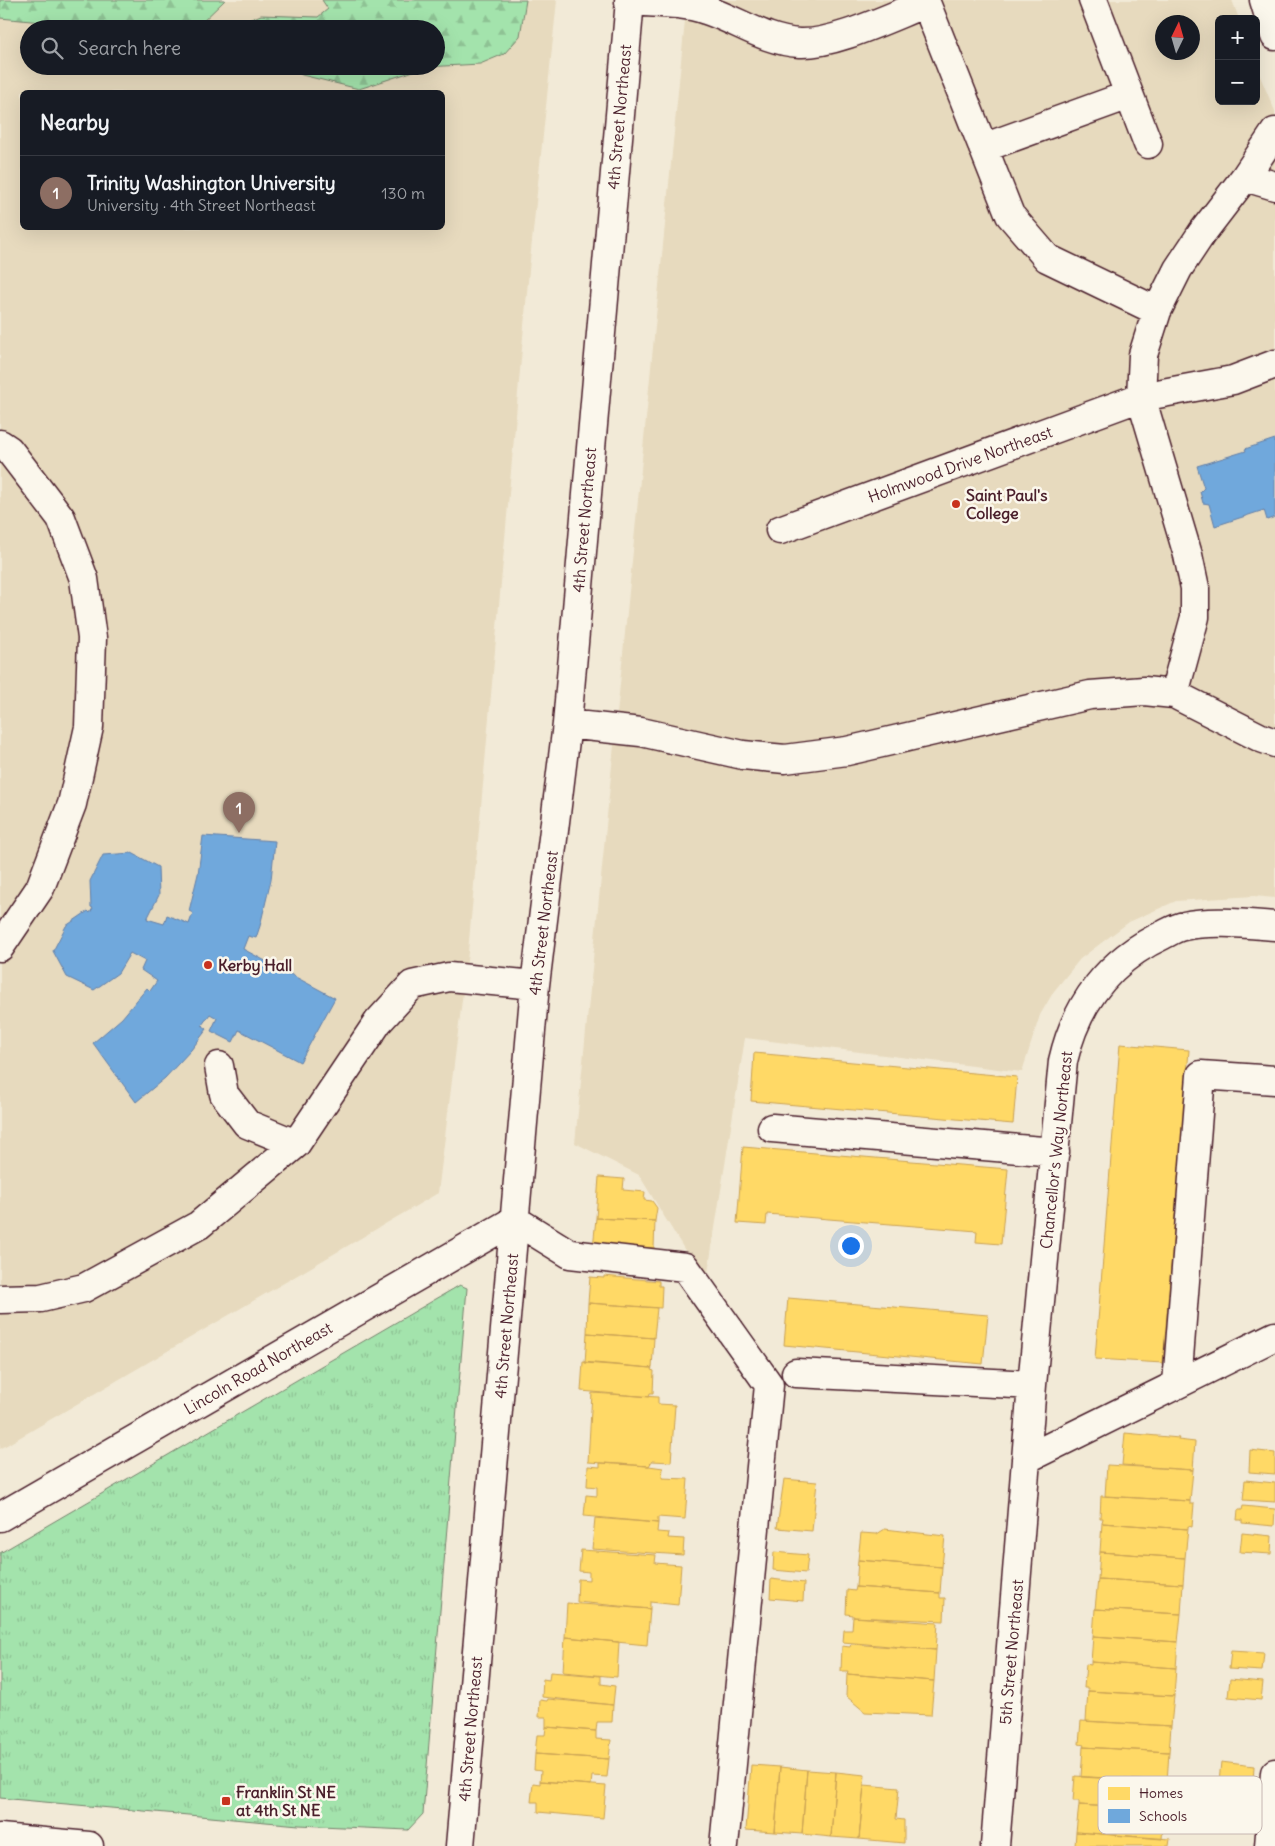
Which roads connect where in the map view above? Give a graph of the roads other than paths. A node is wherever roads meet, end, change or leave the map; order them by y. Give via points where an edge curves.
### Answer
1 (630, 0) edge
2 (1093, 0) edge
3 (1264, 0) edge
4 (926, 1) edge
5 (1275, 36) edge
6 (1129, 95) junction
7 (1275, 132) edge
8 (1148, 144) dead end
9 (983, 148) junction
10 (1245, 177) junction
11 (1275, 186) edge
12 (1158, 311) junction
13 (1275, 364) edge
14 (1141, 398) junction
15 (0, 444) edge
16 (780, 530) dead end
17 (1174, 694) junction
18 (567, 724) junction
19 (1275, 743) edge
20 (1275, 926) edge
21 (0, 947) edge
22 (535, 986) junction
23 (219, 1066) dead end
24 (1275, 1080) edge
25 (772, 1128) dead end
26 (296, 1144) junction
27 (1055, 1152) junction
28 (515, 1220) junction
29 (0, 1299) edge
30 (1275, 1336) edge
31 (796, 1373) dead end
32 (1177, 1384) junction
33 (1032, 1385) junction
34 (1026, 1459) junction
35 (0, 1517) edge
36 (1275, 1773) edge
37 (0, 1838) edge
38 (89, 1846) edge
39 (460, 1846) edge
40 (724, 1846) edge
41 (995, 1846) edge
42 (1268, 1846) edge

1 - 4 street via 702,9 732,19 762,36 799,43 833,38
1 - 18 street, 4th Street Northeast
2 - 6 street
3 - 5 street
4 - 9 street
6 - 8 street
6 - 9 street
7 - 10 street
9 - 12 street via 1010,216 1046,258
10 - 11 street
10 - 12 street via 1178,269
12 - 14 street via 1143,355
13 - 14 street, Holmwood Drive Northeast via 1233,380
14 - 16 street, Holmwood Drive Northeast
14 - 17 street via 1195,588 1195,617
15 - 21 street via 9,450 61,518 84,579 92,638 89,727 72,804 40,888
17 - 18 street via 1144,691 1090,695 847,751 785,759 743,756 641,732
17 - 19 street
18 - 22 street, 4th Street Northeast
20 - 27 street, Chancellor's Way Northeast via 1237,923 1183,926 1144,944 1103,978 1083,1004 1067,1040
22 - 26 street via 449,977 412,985 378,1022
22 - 28 street, 4th Street Northeast
23 - 26 street via 224,1094 247,1124
24 - 32 street via 1201,1075
25 - 27 street
26 - 29 street via 199,1225 84,1288 41,1298
27 - 33 street, Chancellor's Way Northeast
28 - 35 street, Lincoln Road Northeast
28 - 39 street, 4th Street Northeast
28 - 40 street via 570,1254 685,1267 769,1385
30 - 32 street
31 - 33 street
32 - 34 street
33 - 34 street, Chancellor's Way Northeast
34 - 41 street, 5th Street Northeast
36 - 42 street
37 - 38 street

